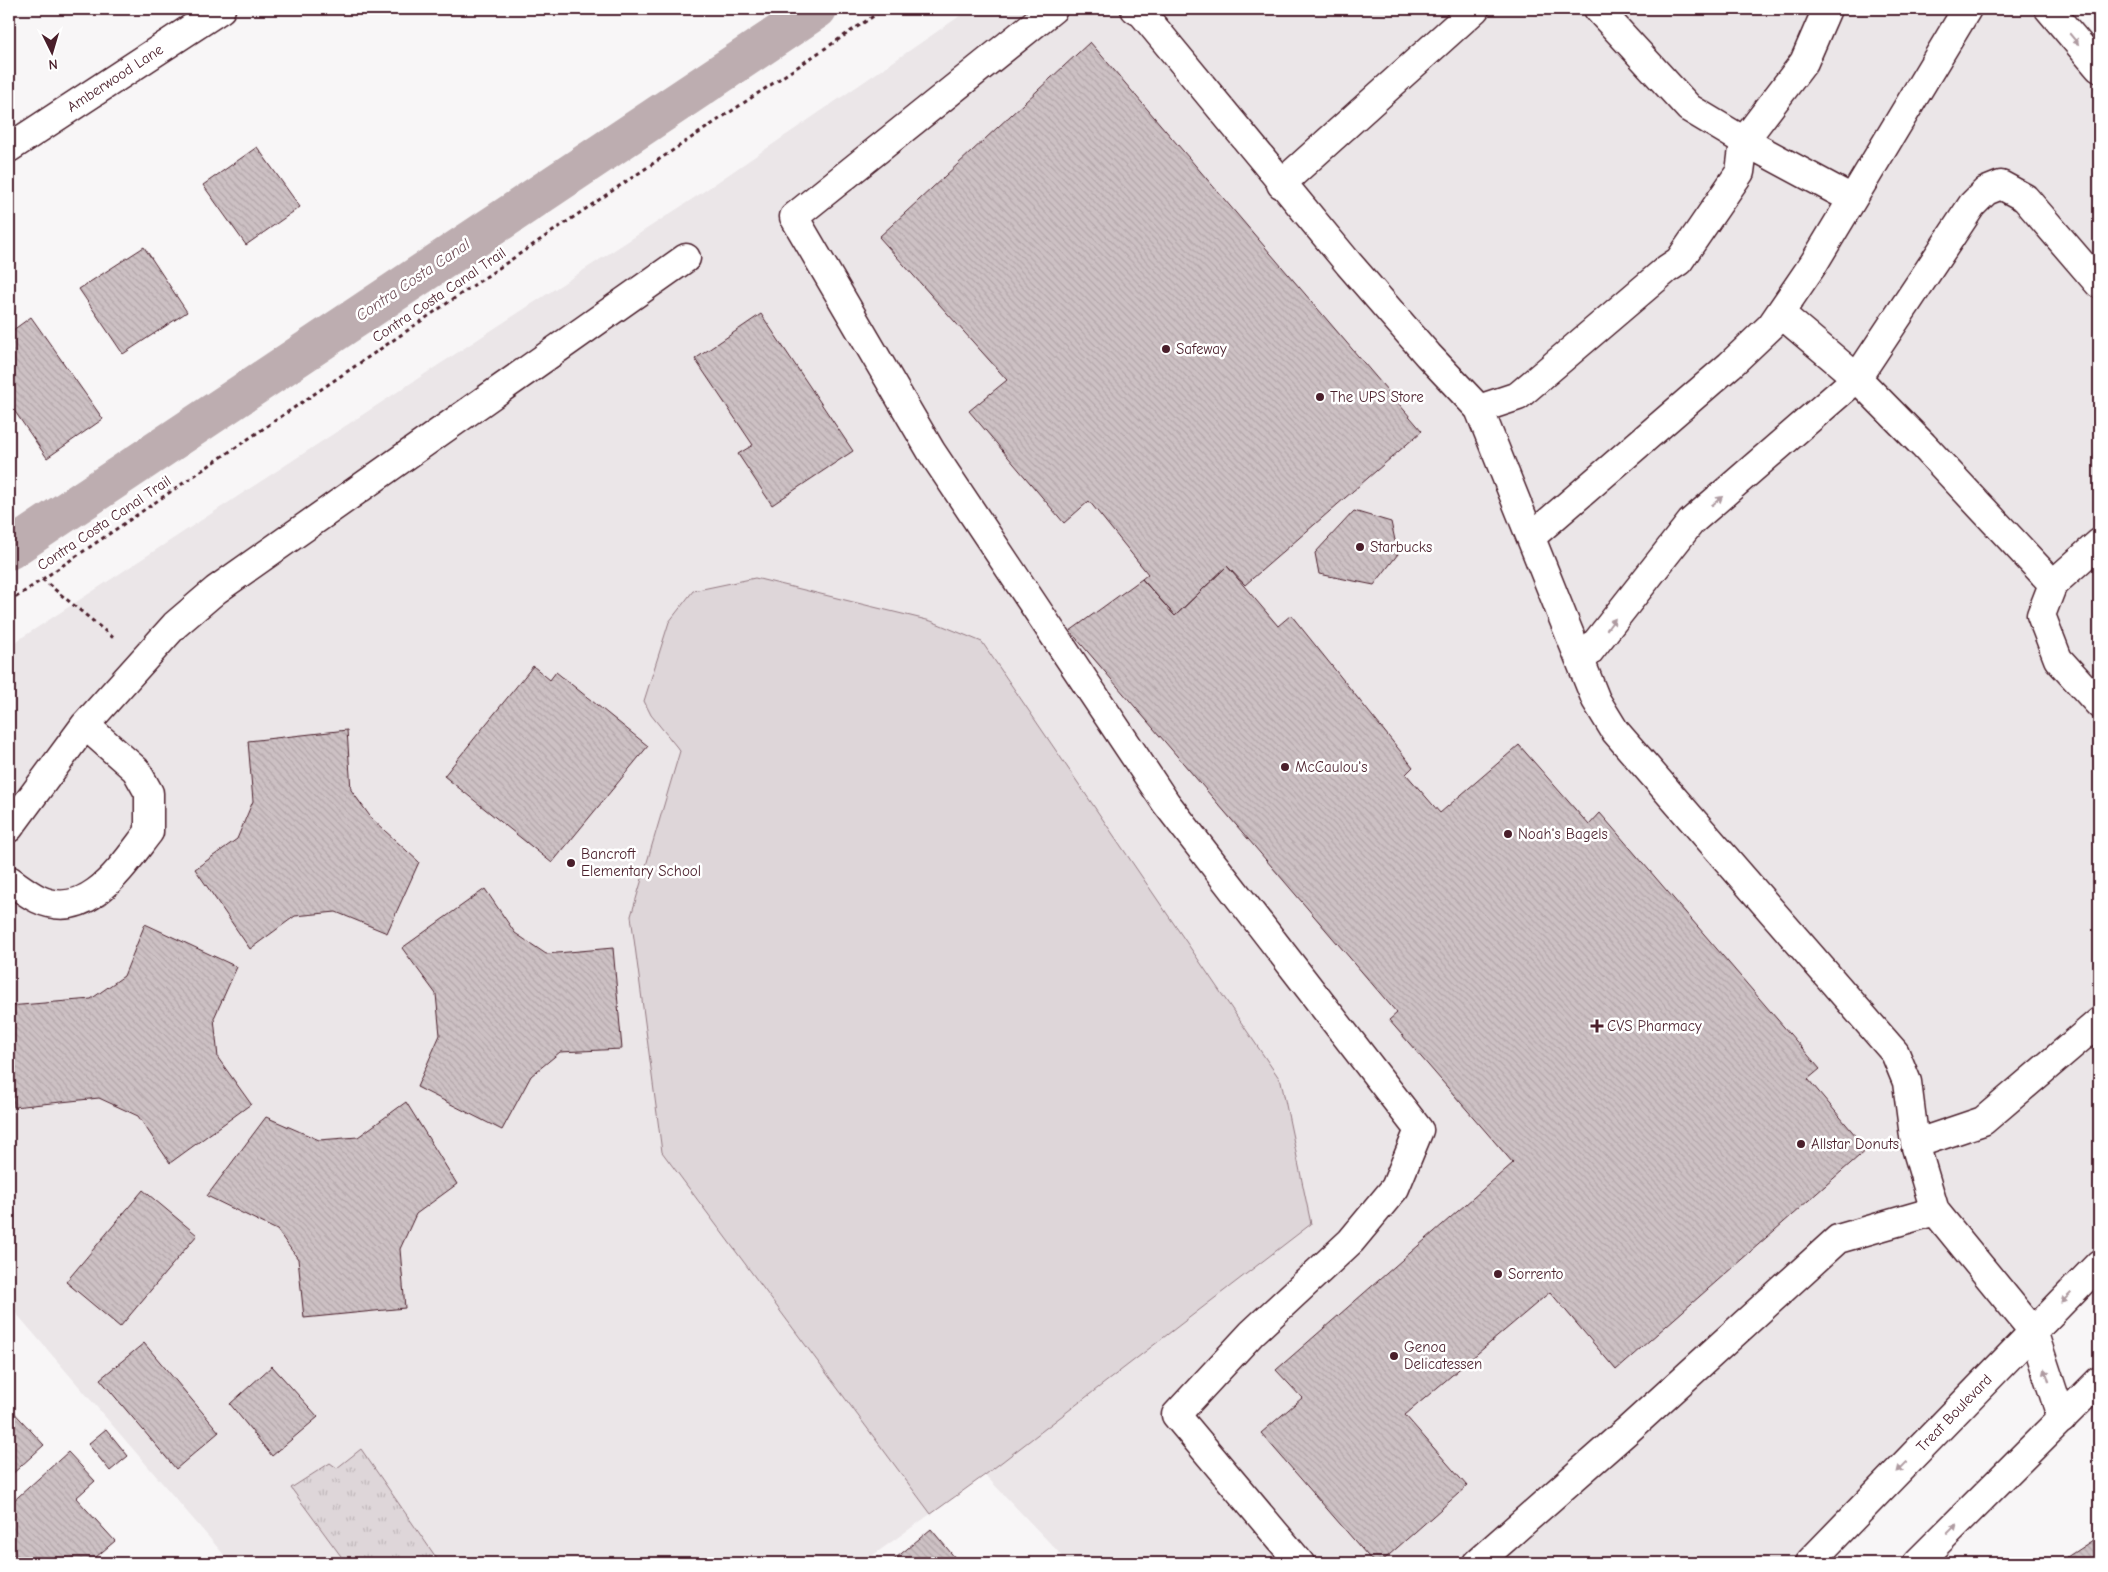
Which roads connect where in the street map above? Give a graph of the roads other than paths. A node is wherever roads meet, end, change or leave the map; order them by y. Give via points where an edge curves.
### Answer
1 (221, 9) edge
2 (1053, 9) edge
3 (1475, 9) edge
4 (1598, 9) edge
5 (1827, 9) edge
6 (1967, 9) edge
7 (2049, 9) edge
8 (1141, 10) edge
9 (2099, 68) edge
10 (1744, 141) junction
11 (9, 148) edge
12 (1281, 184) junction
13 (1852, 199) junction
14 (686, 258) dead end
15 (2099, 284) edge
16 (1780, 313) junction
17 (1856, 378) junction
18 (1479, 408) junction
19 (1531, 537) junction
20 (2099, 543) edge
21 (2053, 584) junction
22 (1581, 662) junction
23 (2099, 704) edge
24 (84, 725) junction
25 (9, 828) edge
26 (9, 880) edge
27 (2099, 1022) edge
28 (1915, 1144) junction
29 (1935, 1211) junction
30 (2099, 1264) edge
31 (2033, 1331) junction
32 (2099, 1381) edge
33 (2062, 1419) junction
34 (1300, 1563) edge
35 (1477, 1563) edge
36 (1809, 1563) edge
37 (1917, 1563) edge

1 - 11 street, Amberwood Lane
2 - 34 street via 794,217 931,451 1166,803 1419,1130 1395,1188 1351,1241 1252,1333 1176,1414
3 - 12 street
4 - 10 street via 1689,108
5 - 10 street via 1804,62
6 - 13 street
7 -> 9 street
8 - 12 street
10 - 13 street
10 - 18 street via 1740,172 1679,260 1518,396
12 - 18 street via 1428,355
13 - 16 street
14 - 24 street via 216,590 175,625
15 - 17 street via 2025,198 2001,185 1986,191 1972,205
16 - 17 street
16 - 19 street via 1771,326 1730,365
17 - 21 street
22 -> 17 street via 1691,522
18 - 19 street
19 - 22 street
20 - 21 street
21 - 23 street via 2041,615 2058,658
22 - 28 street via 1596,700 1615,731 1895,1054 1907,1082
24 - 25 street
24 - 26 street via 136,770 149,793 149,832 104,888 82,901 62,904 39,899
27 - 28 street via 1983,1122
28 - 29 street
29 - 31 street
29 - 35 street via 1838,1239
30 -> 31 street, Treat Boulevard
33 -> 31 street
31 -> 36 street, Treat Boulevard
32 - 33 street
37 -> 33 street

